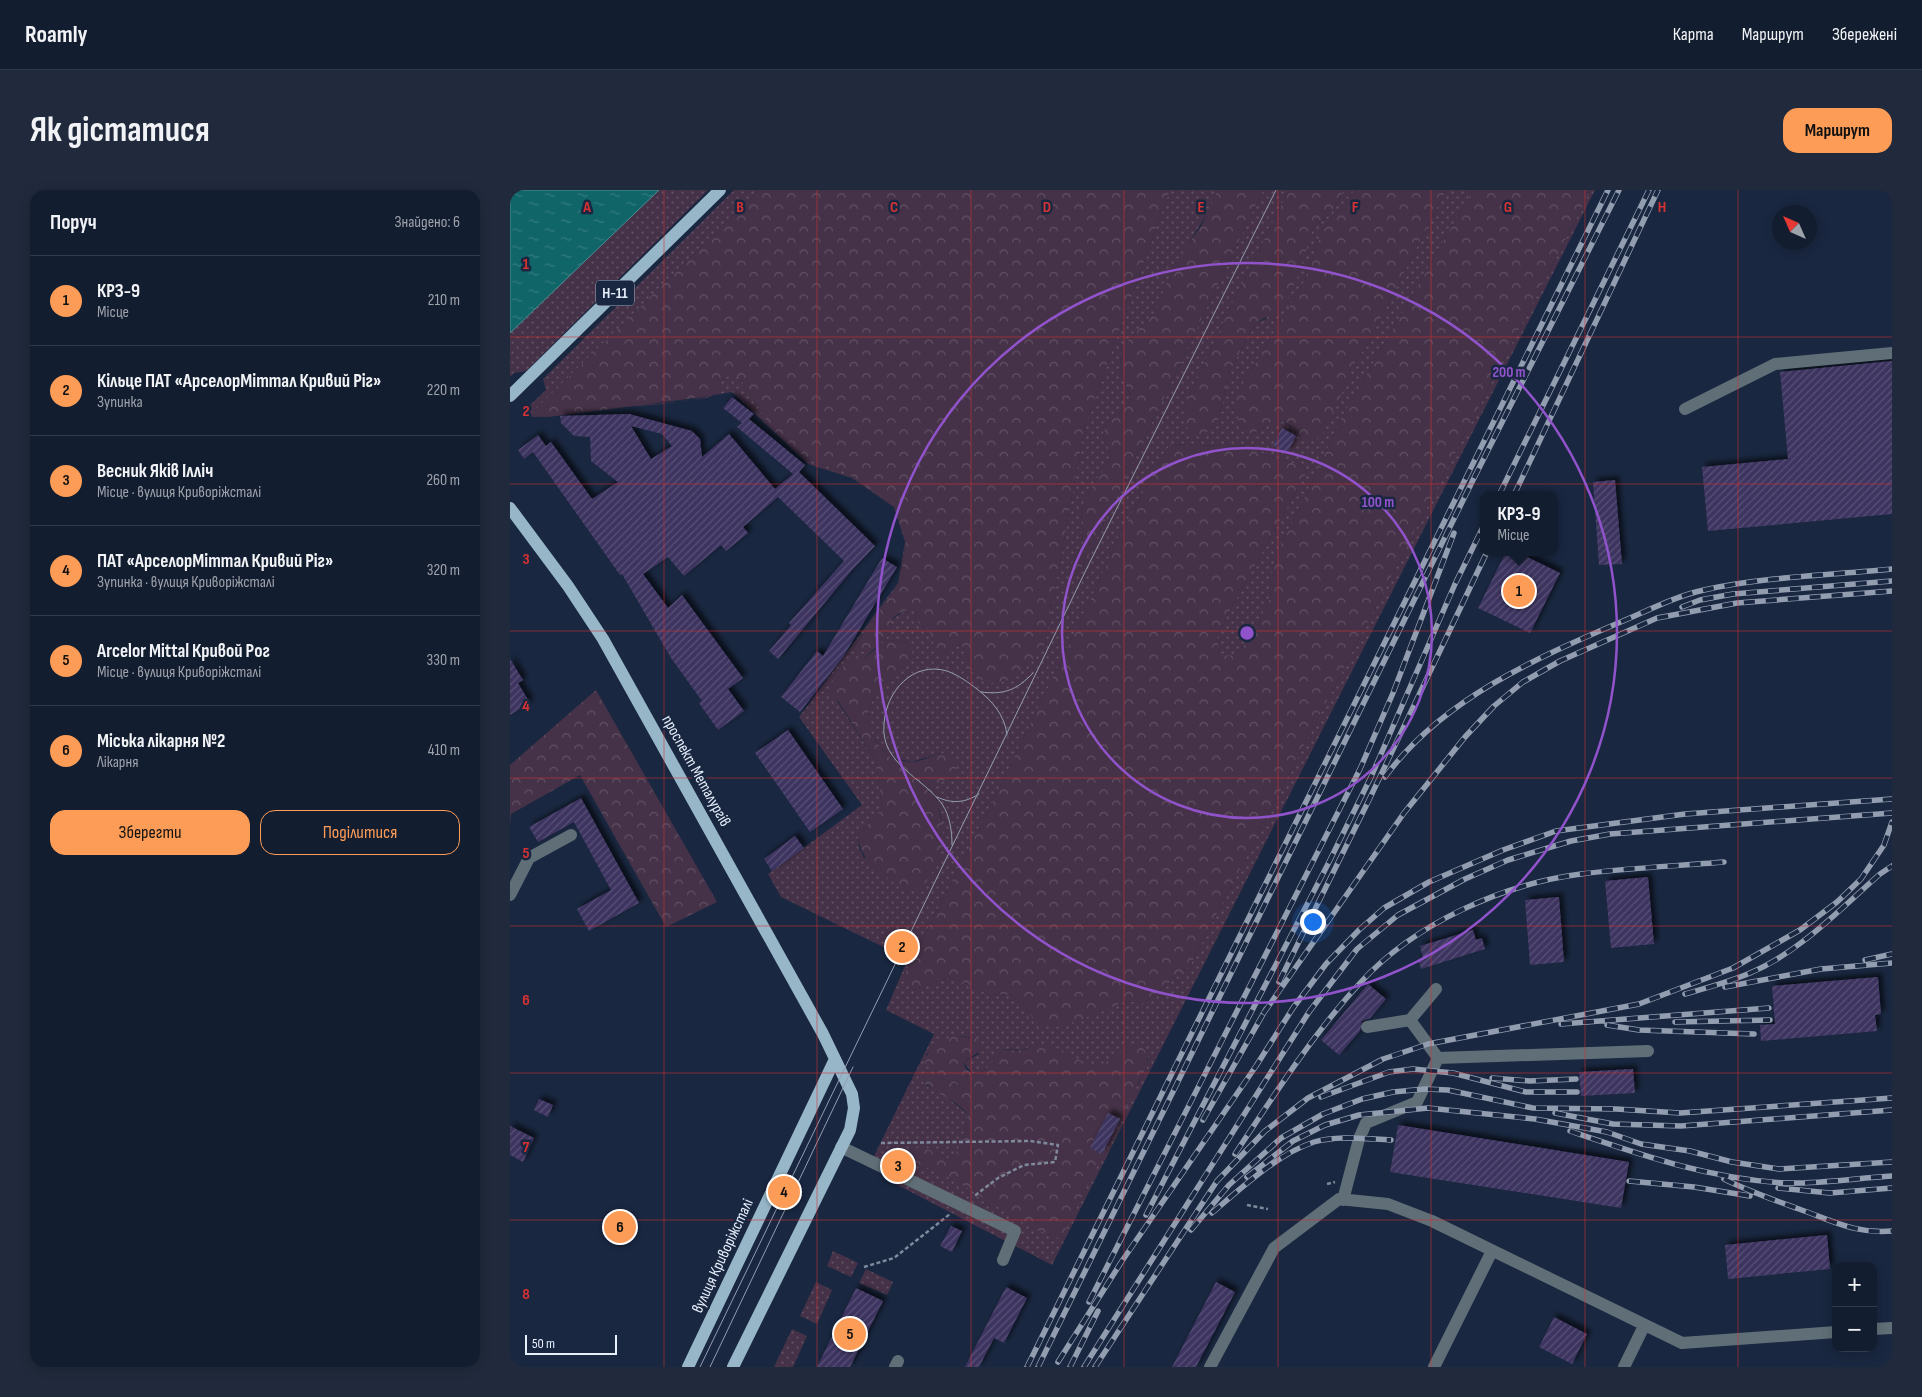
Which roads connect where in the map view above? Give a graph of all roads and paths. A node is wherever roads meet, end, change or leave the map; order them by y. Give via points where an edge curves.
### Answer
1 (720, 190) edge
2 (1892, 353) edge
3 (510, 396) edge
4 (1685, 409) dead end
5 (510, 508) edge
6 (571, 835) dead end
7 (510, 894) edge
8 (1436, 989) dead end
9 (1410, 1020) junction
10 (1367, 1027) dead end
11 (1648, 1051) dead end
12 (1438, 1058) junction
13 (835, 1059) junction
14 (881, 1143) dead end
15 (841, 1147) junction
16 (1055, 1162) dead end
17 (1343, 1200) junction
18 (1247, 1205) dead end
19 (1268, 1209) dead end
20 (1492, 1251) junction
21 (1003, 1260) dead end
22 (1644, 1326) junction
23 (1892, 1328) edge
24 (1877, 1329) edge
25 (1832, 1332) edge
26 (688, 1367) edge
27 (733, 1367) edge
28 (1210, 1367) edge
29 (1434, 1367) edge
30 (1624, 1367) edge

1 - 3 main road, Н-11
2 - 4 street via 1775,364
5 - 13 main road, проспект Металургів via 608,647
6 - 7 street via 529,858
8 - 9 street
9 - 10 street
9 - 12 street
11 - 12 street
12 - 17 street via 1418,1102 1366,1122
13 - 15 main road via 852,1094 854,1108 852,1123
13 - 26 main road, вулиця Криворіжсталі
14 - 16 path via 1030,1141 1058,1145
15 - 21 street via 1015,1231
15 - 27 main road
17 - 20 street via 1388,1204 1432,1221
17 - 28 street via 1339,1199 1274,1248
18 - 19 path
20 - 22 street
20 - 29 street
22 - 25 street via 1682,1343
22 - 30 street
23 - 24 street

